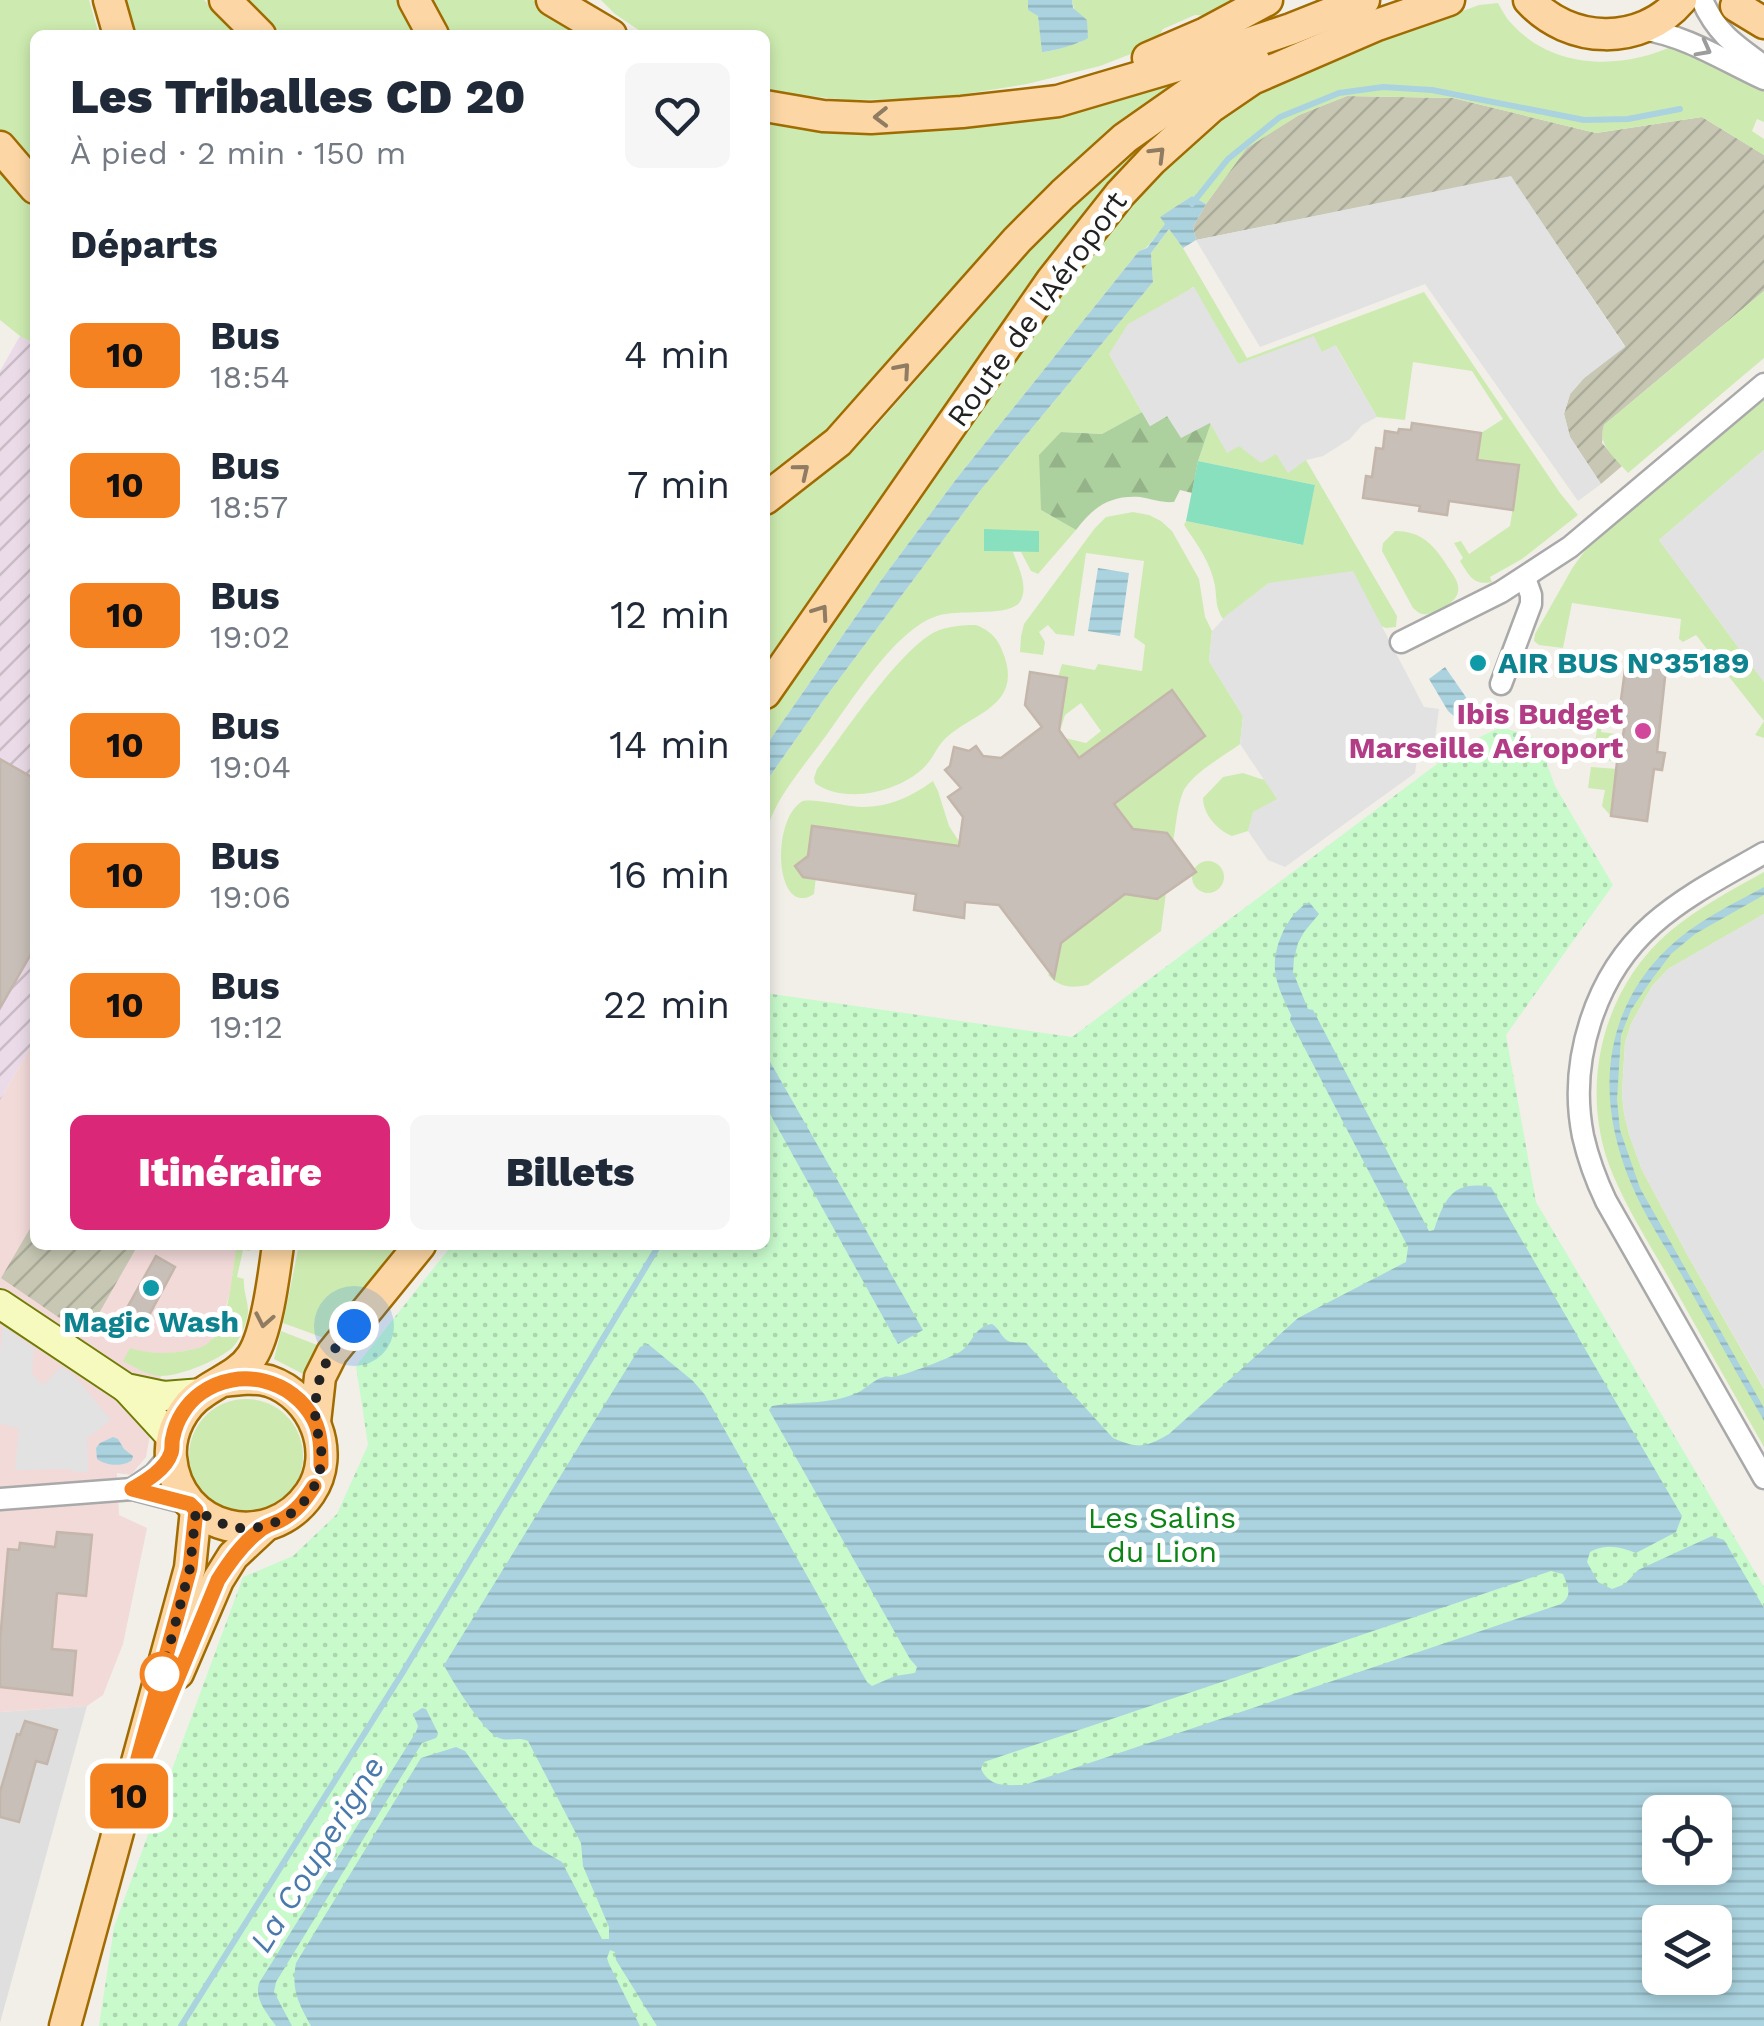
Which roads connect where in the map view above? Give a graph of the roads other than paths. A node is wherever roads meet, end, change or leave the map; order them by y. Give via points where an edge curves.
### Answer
1 (109, 0) edge
2 (225, 0) edge
3 (414, 0) edge
4 (552, 0) edge
5 (573, 0) edge
6 (1266, 0) edge
7 (1449, 0) edge
8 (1529, 0) edge
9 (1681, 0) edge
10 (1702, 0) edge
11 (1736, 6) dead end
12 (1370, 13) edge
13 (1764, 24) edge
14 (1640, 28) junction
15 (118, 30) edge
16 (255, 30) edge
17 (431, 30) edge
18 (603, 30) edge
19 (606, 30) edge
20 (1764, 66) edge
21 (1764, 80) edge
22 (770, 107) edge
23 (978, 110) junction
24 (0, 147) edge
25 (30, 182) edge
26 (1764, 384) edge
27 (770, 496) edge
28 (1526, 578) junction
29 (1401, 642) dead end
30 (1501, 684) dead end
31 (770, 685) edge
32 (1764, 854) edge
33 (277, 1250) edge
34 (416, 1250) edge
35 (0, 1304) edge
36 (213, 1387) junction
37 (126, 1388) junction
38 (315, 1422) junction
39 (172, 1446) junction
40 (1764, 1478) edge
41 (132, 1489) junction
42 (0, 1499) edge
43 (193, 1507) junction
44 (264, 1527) junction
45 (125, 1806) junction
46 (65, 2026) edge

1 - 15 main road
2 - 16 main road
3 - 17 main road
4 - 18 main road
5 - 19 main road
6 - 23 main road via 1146,59
7 - 12 main road, Route de l'Aéroport
8 - 14 main road via 1576,31 1622,34
9 - 14 main road
10 - 20 street via 1711,22
11 - 13 main road
12 - 23 main road via 1291,29 1058,101
27 -> 12 main road via 838,442 1017,240 1125,138 1202,84
31 -> 12 main road, Route de l'Aéroport via 1052,280 1120,194 1233,90
14 -> 21 street via 1693,42
23 -> 22 main road via 871,118
24 - 25 main road
26 - 28 street
28 - 29 street
28 - 30 street via 1530,604
32 - 40 street via 1674,907 1626,954 1592,1012 1579,1107 1606,1201
33 -> 36 main road via 257,1347
34 - 38 main road via 332,1353 320,1377
35 - 37 street
36 - 37 street via 164,1396
36 - 38 main road via 267,1380 304,1404
36 - 39 main road via 188,1405
37 - 39 street
38 - 44 main road via 321,1465 314,1486 302,1505
39 - 41 street via 154,1474
39 - 43 main road via 177,1484
41 - 42 street
41 - 43 street
43 - 44 main road via 217,1522
43 - 45 main road via 190,1568
44 - 45 main road via 218,1580
45 - 46 main road

